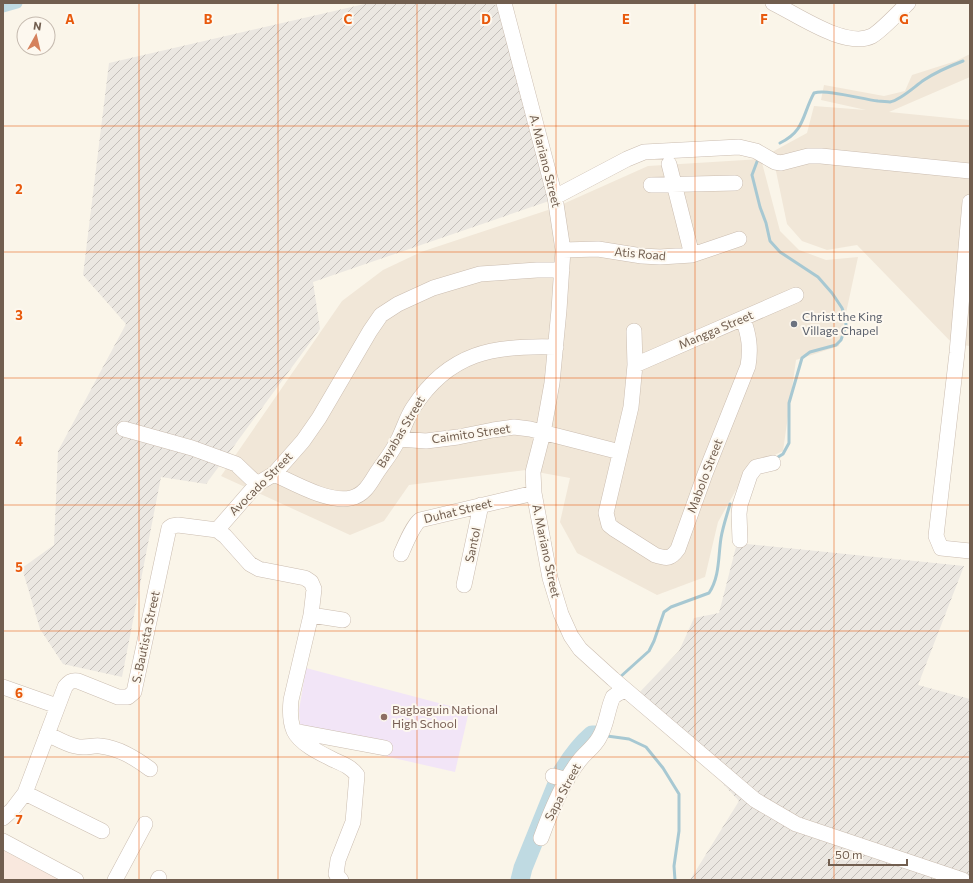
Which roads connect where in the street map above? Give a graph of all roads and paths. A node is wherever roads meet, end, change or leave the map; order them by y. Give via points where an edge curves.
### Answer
1 (504, 3) edge
2 (774, 3) edge
3 (908, 3) edge
4 (670, 164) dead end
5 (970, 171) edge
6 (735, 183) dead end
7 (673, 184) junction
8 (651, 185) dead end
9 (556, 197) junction
10 (970, 202) edge
11 (739, 239) dead end
12 (563, 250) junction
13 (692, 255) junction
14 (562, 270) junction
15 (796, 295) dead end
16 (743, 319) junction
17 (634, 331) dead end
18 (556, 347) junction
19 (964, 353) edge
20 (635, 365) junction
21 (124, 429) dead end
22 (543, 433) junction
23 (399, 439) junction
24 (620, 452) junction
25 (773, 463) dead end
26 (274, 474) junction
27 (257, 484) junction
28 (534, 493) junction
29 (481, 505) junction
30 (217, 530) junction
31 (740, 540) dead end
32 (970, 551) edge
33 (401, 554) dead end
34 (464, 585) dead end
35 (311, 615) junction
36 (343, 620) dead end
37 (620, 685) junction
38 (3, 687) edge
39 (57, 706) junction
40 (294, 731) junction
41 (47, 734) junction
42 (385, 748) dead end
43 (150, 769) dead end
44 (25, 793) junction
45 (3, 818) edge
46 (145, 824) dead end
47 (102, 830) dead end
48 (541, 838) dead end
49 (3, 841) edge
50 (76, 880) edge
51 (115, 880) edge
52 (341, 880) edge
53 (963, 880) edge

1 - 9 street, A. Mariano Street
2 - 3 street via 832,34 857,40 872,36
4 - 7 street
5 - 9 street via 821,156 775,162 756,151 739,147 655,151 636,155
6 - 7 street
7 - 8 street
7 - 13 street
9 - 12 street, A. Mariano Street
10 - 19 street
11 - 13 street, Atis Road
12 - 13 street, Atis Road via 598,249 660,257
12 - 14 street, A. Mariano Street
14 - 18 street, A. Mariano Street
14 - 26 street, Avocado Street via 480,274 434,288 398,304 381,315 319,418
15 - 16 street, Mangga Street
16 - 20 street, Mangga Street
16 - 24 street, Mabolo Street via 750,340 748,366 678,548 669,558 655,555 614,529 607,519 607,507
17 - 20 street
18 - 22 street, A. Mariano Street
18 - 23 street, Bayabas Street via 505,348 481,353 449,368 428,388 413,408
19 - 32 street via 936,536 941,548
20 - 24 street via 631,407
21 - 27 street via 192,448 236,464
22 - 23 street, Caimito Street via 514,427 426,441
22 - 24 street
22 - 28 street, A. Mariano Street via 533,472
23 - 26 street, Bayabas Street via 365,491 352,498 337,498 305,490
25 - 31 street via 756,467 750,474 740,505
26 - 27 street, Avocado Street
27 - 30 street, Avocado Street
28 - 29 street, Duhat Street
28 - 37 street, A. Mariano Street via 550,578 563,620 580,649
29 - 33 street, Duhat Street via 420,520 412,529
29 - 34 street, Santol
30 - 35 street via 250,564 260,569 305,578 312,582 314,589
30 - 39 street, S. Bautista Street via 178,525 170,528 134,692 128,697 118,697 73,680 65,687
35 - 36 street
35 - 40 street via 291,700
37 - 48 street, Sapa Street via 599,738 561,778 541,820
37 - 53 street, A. Mariano Street via 736,785 774,812 809,829
38 - 39 street
39 - 41 street, S. Bautista Street
40 - 42 street
40 - 52 street via 300,740 318,752 352,768 357,775 352,822 338,860 336,874
41 - 43 street via 76,747 102,746 117,750
41 - 44 street, S. Bautista Street
44 - 45 street, S. Bautista Street
44 - 47 street
46 - 51 street
49 - 50 street

